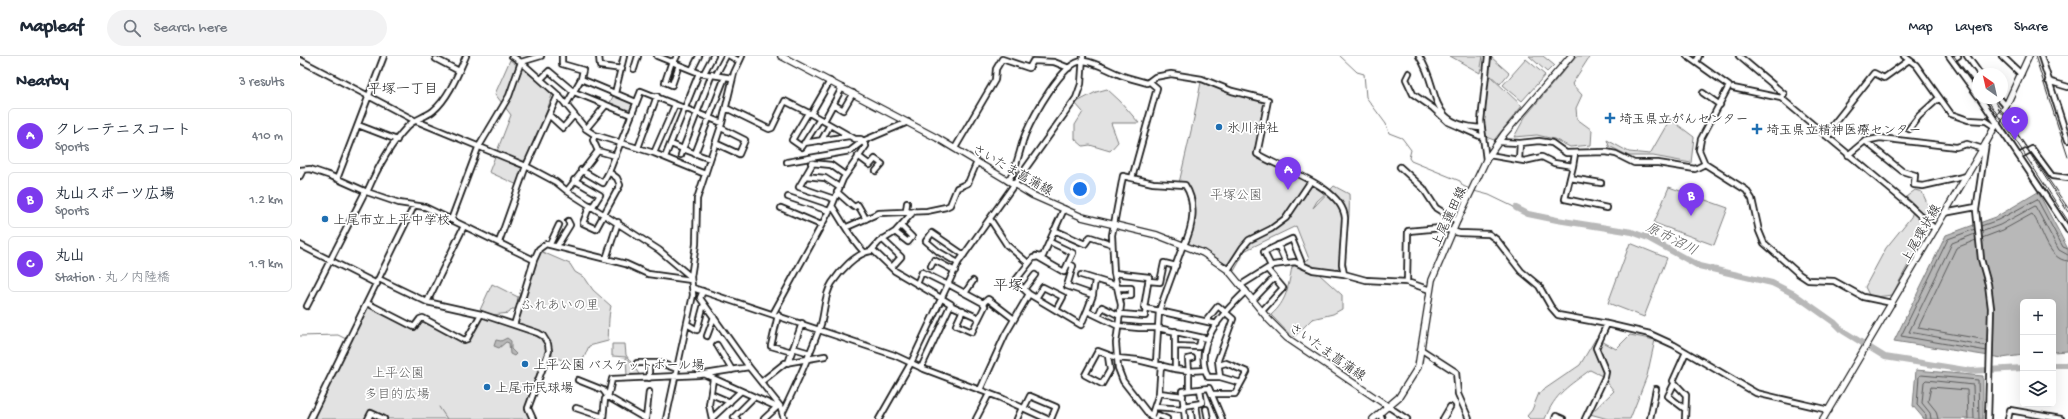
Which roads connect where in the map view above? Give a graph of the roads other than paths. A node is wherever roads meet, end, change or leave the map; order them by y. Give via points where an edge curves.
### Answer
1 (384, 56) edge
2 (466, 56) edge
3 (512, 56) edge
4 (539, 56) edge
5 (562, 56) edge
6 (600, 56) edge
7 (624, 56) edge
8 (638, 56) edge
9 (657, 56) edge
10 (677, 56) edge
11 (699, 56) edge
12 (714, 56) edge
13 (726, 56) edge
14 (730, 56) edge
15 (781, 56) edge
16 (1419, 56) edge
17 (1488, 56) edge
18 (1571, 56) edge
19 (1687, 56) edge
20 (1700, 56) edge
21 (1739, 56) edge
22 (1904, 56) edge
23 (1958, 56) edge
24 (1967, 56) edge
25 (2002, 56) edge
26 (2029, 56) edge
27 (2041, 56) edge
28 (740, 58) edge
29 (1082, 58) edge
30 (1950, 58) edge
31 (436, 59) dead end
32 (300, 60) edge
33 (1909, 60) junction
34 (521, 62) junction
35 (673, 62) junction
36 (1696, 62) junction
37 (679, 65) junction
38 (1069, 68) junction
39 (1976, 68) edge
40 (622, 69) junction
41 (634, 69) dead end
42 (692, 70) junction
43 (459, 71) junction
44 (699, 73) junction
45 (704, 73) junction
46 (1409, 73) dead end
47 (2021, 74) junction
48 (714, 75) junction
49 (725, 77) junction
50 (732, 78) junction
51 (541, 79) junction
52 (581, 79) junction
53 (830, 81) junction
54 (2048, 81) junction
55 (1150, 82) junction
56 (2068, 87) edge
57 (842, 88) junction
58 (1733, 88) dead end
59 (1972, 88) edge
60 (574, 92) junction
61 (615, 93) junction
62 (853, 93) junction
63 (1703, 93) dead end
64 (558, 95) junction
65 (657, 96) junction
66 (369, 98) junction
67 (1781, 98) junction
68 (1939, 98) junction
69 (636, 102) junction
70 (833, 104) junction
71 (1983, 104) edge
72 (566, 105) junction
73 (606, 105) junction
74 (675, 105) junction
75 (1720, 105) junction
76 (2006, 106) joint
77 (726, 108) junction
78 (685, 109) junction
79 (698, 113) junction
80 (549, 114) junction
81 (810, 114) junction
82 (574, 115) junction
83 (631, 115) junction
84 (709, 118) junction
85 (414, 120) junction
86 (822, 120) junction
87 (722, 122) junction
88 (908, 122) junction
89 (358, 125) junction
90 (830, 125) junction
91 (1996, 125) junction
92 (721, 128) junction
93 (1482, 128) junction
94 (586, 129) junction
95 (1909, 129) dead end
96 (595, 135) junction
97 (1825, 135) junction
98 (849, 136) junction
99 (1482, 137) junction
100 (397, 140) junction
101 (2068, 140) edge
102 (821, 141) junction
103 (863, 141) junction
104 (1865, 141) junction
105 (1498, 142) junction
106 (715, 143) junction
107 (804, 143) junction
108 (1520, 143) junction
109 (1986, 143) junction
110 (621, 144) junction
111 (671, 144) junction
112 (478, 148) junction
113 (638, 148) junction
114 (954, 148) junction
115 (683, 149) junction
116 (1983, 149) junction
117 (598, 151) junction
118 (654, 153) junction
119 (695, 154) junction
120 (1575, 154) junction
121 (681, 155) dead end
122 (1848, 155) junction
123 (2021, 155) junction
124 (616, 156) junction
125 (858, 156) junction
126 (665, 157) junction
127 (813, 157) junction
128 (1488, 157) junction
129 (710, 159) junction
130 (1519, 160) junction
131 (787, 162) dead end
132 (977, 162) junction
133 (813, 163) junction
134 (1705, 164) junction
135 (526, 166) junction
136 (1573, 166) junction
137 (1400, 167) dead end
138 (301, 170) edge
139 (581, 170) junction
140 (876, 171) dead end
141 (609, 172) junction
142 (705, 174) junction
143 (845, 175) junction
144 (300, 176) edge
145 (805, 176) junction
146 (1966, 176) junction
147 (1132, 178) junction
148 (1570, 178) junction
149 (2068, 178) edge
150 (337, 179) junction
151 (574, 180) junction
152 (1008, 181) junction
153 (1311, 181) junction
154 (1601, 183) dead end
155 (1014, 185) junction
156 (838, 189) junction
157 (566, 191) junction
158 (366, 192) junction
159 (788, 197) dead end
160 (834, 199) junction
161 (907, 203) dead end
162 (414, 206) junction
163 (591, 206) junction
164 (832, 206) junction
165 (781, 208) dead end
166 (1607, 208) dead end
167 (1976, 208) junction
168 (1064, 209) junction
169 (829, 211) junction
170 (906, 211) junction
171 (914, 211) junction
172 (603, 213) junction
173 (1944, 213) junction
174 (866, 219) junction
175 (990, 219) junction
176 (451, 220) junction
177 (568, 221) dead end
178 (1457, 221) junction
179 (618, 222) junction
180 (559, 225) dead end
181 (821, 225) junction
182 (1114, 225) junction
183 (464, 226) junction
184 (901, 226) junction
185 (847, 227) junction
186 (1935, 229) junction
187 (1054, 230) junction
188 (2068, 230) edge
189 (1452, 231) junction
190 (895, 232) junction
191 (882, 240) junction
192 (499, 242) junction
193 (1050, 242) junction
194 (550, 244) junction
195 (1112, 244) junction
196 (1183, 245) junction
197 (1278, 245) junction
198 (300, 246) edge
199 (557, 246) junction
200 (873, 250) junction
201 (864, 252) junction
202 (964, 255) junction
203 (1036, 256) junction
204 (606, 259) junction
205 (331, 260) junction
206 (534, 260) junction
207 (958, 263) junction
208 (1028, 263) junction
209 (1068, 263) junction
210 (1286, 263) junction
211 (931, 266) dead end
212 (1176, 266) junction
213 (1303, 266) junction
214 (892, 267) junction
215 (1269, 267) junction
216 (955, 270) junction
217 (1228, 270) junction
218 (1114, 273) junction
219 (1344, 274) junction
220 (1035, 275) dead end
221 (1081, 275) dead end
222 (1274, 278) junction
223 (691, 279) junction
224 (1095, 280) junction
225 (378, 281) junction
226 (973, 281) dead end
227 (1149, 281) junction
228 (1407, 282) junction
229 (917, 284) junction
230 (948, 285) junction
231 (1241, 285) junction
232 (1117, 287) junction
233 (693, 288) junction
234 (1024, 289) junction
235 (1430, 290) junction
236 (702, 291) junction
237 (1246, 291) junction
238 (965, 293) junction
239 (1029, 294) junction
240 (1093, 294) junction
241 (1120, 296) junction
242 (942, 298) junction
243 (1036, 298) junction
244 (1253, 300) junction
245 (427, 302) junction
246 (1892, 302) junction
247 (367, 303) junction
248 (983, 303) junction
249 (704, 304) junction
250 (307, 306) dead end
251 (950, 306) junction
252 (1146, 308) junction
253 (963, 310) junction
254 (1056, 310) junction
255 (1087, 311) junction
256 (1159, 311) junction
257 (1262, 311) junction
258 (1225, 313) junction
259 (481, 314) junction
260 (773, 314) junction
261 (778, 315) junction
262 (1121, 315) junction
263 (1098, 316) junction
264 (714, 318) junction
265 (979, 318) junction
266 (1014, 319) junction
267 (1206, 322) junction
268 (802, 323) junction
269 (686, 324) junction
270 (1217, 324) junction
271 (1607, 324) junction
272 (514, 325) junction
273 (1118, 326) junction
274 (1158, 328) junction
275 (819, 329) junction
276 (1175, 331) junction
277 (707, 336) dead end
278 (1201, 338) junction
279 (1208, 340) junction
280 (717, 345) dead end
281 (1175, 346) junction
282 (793, 350) junction
283 (1422, 350) junction
284 (1686, 352) junction
285 (810, 353) junction
286 (825, 356) dead end
287 (1108, 356) junction
288 (1117, 358) junction
289 (1192, 358) dead end
290 (808, 359) junction
291 (637, 363) dead end
292 (649, 363) junction
293 (788, 363) junction
294 (911, 363) junction
295 (1158, 364) junction
296 (1219, 365) junction
297 (749, 367) junction
298 (677, 368) junction
299 (921, 368) junction
300 (1176, 368) junction
301 (732, 370) junction
302 (1205, 370) junction
303 (1189, 371) junction
304 (706, 375) junction
305 (675, 377) junction
306 (1220, 377) junction
307 (649, 378) junction
308 (1208, 378) junction
309 (713, 379) junction
310 (578, 380) dead end
311 (761, 382) junction
312 (1240, 383) junction
313 (1674, 384) junction
314 (1209, 388) junction
315 (1200, 389) junction
316 (1656, 389) dead end
317 (980, 390) junction
318 (1189, 390) junction
319 (741, 391) junction
320 (649, 392) dead end
321 (1159, 393) junction
322 (711, 394) junction
323 (989, 394) junction
324 (1213, 394) junction
325 (1183, 396) junction
326 (608, 397) junction
327 (754, 397) junction
328 (730, 402) junction
329 (1196, 404) junction
330 (779, 406) junction
331 (1155, 407) junction
332 (1184, 407) junction
333 (1389, 407) junction
334 (1450, 407) dead end
335 (576, 408) dead end
336 (1023, 408) junction
337 (1206, 409) dead end
338 (1685, 409) junction
339 (1829, 410) junction
340 (783, 412) junction
341 (1381, 416) edge
342 (312, 418) edge
343 (603, 418) edge
344 (1154, 418) edge
345 (368, 419) edge
346 (384, 419) edge
347 (533, 419) edge
348 (666, 419) edge
349 (712, 419) edge
350 (737, 419) edge
351 (764, 419) edge
352 (784, 419) edge
353 (879, 419) edge
354 (976, 419) edge
355 (1017, 419) edge
356 (1047, 419) edge
357 (1050, 419) edge
358 (1167, 419) edge
359 (1185, 419) edge
360 (1198, 419) edge
361 (1208, 419) edge
362 (1222, 419) edge
363 (1373, 419) edge
364 (1407, 419) edge
365 (1443, 419) edge
366 (1469, 419) edge
367 (1555, 419) edge
368 (1563, 419) edge
369 (1585, 419) edge
370 (1650, 419) edge
371 (1685, 419) edge
372 (1823, 419) edge
373 (1988, 419) edge
374 (2008, 419) edge
375 (2061, 419) edge

1 - 66 street
2 - 43 street
3 - 34 street
4 - 34 street
5 - 52 street via 562,64 583,70
6 - 40 street via 600,66
7 - 40 street
8 - 41 street
9 - 35 street
10 - 35 street
11 - 42 street
12 - 45 street
13 - 48 street
14 - 28 street
15 - 53 main road, さいたま菖蒲線
16 - 93 street via 1428,73 1436,104 1441,112 1458,124
17 - 93 street
18 - 105 main road, 上尾蓮田線
19 - 36 street
20 - 36 street
21 - 67 street via 1784,94
22 - 33 street
23 - 30 street
24 - 39 street
25 - 47 street
26 - 47 main road, 上尾環状線
27 - 54 street
28 - 50 street
29 - 38 street
29 - 55 street via 1107,67 1121,76
29 - 155 street via 1081,84 1076,98
30 - 59 street
31 - 43 street
32 - 66 street
33 - 68 street via 1916,65
33 - 97 street via 1884,78 1874,73
34 - 51 street
34 - 112 street via 509,96
35 - 37 street
35 - 37 street via 665,82 672,85
36 - 75 street via 1729,86
37 - 42 street
38 - 114 street via 1054,62 1033,61 1029,68 1002,59 996,69 995,80
38 - 152 street via 1050,89 1028,129 1014,171
40 - 61 street
42 - 44 street
43 - 85 street via 437,107
44 - 45 street
44 - 78 street
45 - 48 street
46 - 99 street via 1406,80 1416,97 1448,122
47 - 76 main road, 上尾環状線
48 - 49 street
48 - 79 street
49 - 50 street
49 - 84 street
50 - 77 street
51 - 60 street via 548,71
51 - 64 street
52 - 60 street
52 - 61 street
53 - 57 main road, さいたま菖蒲線
53 - 81 street
54 - 56 street
54 - 101 street
55 - 147 street via 1157,88
55 - 153 street via 1155,76 1171,74 1202,79 1232,91 1268,100 1257,154
57 - 62 main road, さいたま菖蒲線
57 - 70 street
58 - 67 street
60 - 72 street
60 - 73 street
61 - 69 street
62 - 70 street via 843,110
62 - 88 main road, さいたま菖蒲線
63 - 75 street
64 - 72 street
64 - 80 street
65 - 69 street via 641,90
65 - 74 street
65 - 113 street
66 - 85 street
66 - 89 street
67 - 97 street
68 - 91 street via 1951,114
68 - 95 street
69 - 83 street
70 - 86 street
71 - 91 street
72 - 82 street
73 - 83 street
73 - 94 street
74 - 78 street
74 - 118 street
75 - 134 street via 1699,144 1700,155
76 - 91 main road, 上尾環状線
77 - 81 street via 769,129 772,128 785,101
77 - 87 street
78 - 79 street
78 - 111 street
79 - 84 street
79 - 115 street
80 - 82 street via 563,128
80 - 135 street
81 - 86 street
81 - 107 street via 792,140 802,147
82 - 94 street
83 - 110 street
84 - 87 street
84 - 119 street
85 - 100 street
85 - 112 street
86 - 90 street
86 - 107 street
87 - 92 street
88 - 103 street
88 - 114 main road, さいたま菖蒲線
89 - 100 street
89 - 150 street
90 - 98 street
90 - 102 street
91 - 109 main road, 上尾環状線
91 - 123 street
92 - 106 street
92 - 106 street via 745,140 739,154
93 - 99 street
94 - 96 street
96 - 110 street
96 - 117 street via 593,140
97 - 122 street
98 - 102 street
98 - 103 street
99 - 128 street
100 - 158 street via 380,164
102 - 107 street
103 - 125 street via 866,146
103 - 127 street via 850,151
104 - 116 street via 1880,138 1899,139 1950,146 1967,144
104 - 122 street
104 - 146 street via 1902,171 1916,175 1914,185 1923,186
105 - 108 street
105 - 128 main road, 上尾蓮田線
106 - 129 street
108 - 120 street via 1552,143 1566,153
108 - 130 street
109 - 116 main road, 上尾環状線
109 - 167 street
110 - 113 street
110 - 124 street
111 - 115 street
111 - 126 street
112 - 135 street
112 - 176 street
113 - 118 street
114 - 132 main road, さいたま菖蒲線
115 - 119 street
115 - 121 street
116 - 146 main road, 上尾環状線
117 - 124 street
117 - 139 street
118 - 126 street
119 - 129 street
120 - 134 street via 1606,152 1634,163 1658,162 1695,169
120 - 136 street
122 - 186 street
123 - 149 street via 2032,149 2052,176
123 - 188 street
124 - 141 street
125 - 140 street via 870,165 875,159 882,164
125 - 143 street
126 - 142 street
127 - 131 street
127 - 133 street via 810,163
128 - 130 street
128 - 178 main road, 上尾蓮田線
129 - 142 street
130 - 136 street via 1542,157 1554,163
132 - 152 main road, さいたま菖蒲線
132 - 171 street via 968,183 957,188 950,205 946,208
133 - 143 street via 832,166
133 - 145 street
134 - 246 street via 1746,190 1752,199 1764,243 1798,274 1808,280 1834,281 1863,297
135 - 157 street via 556,182
135 - 192 street
136 - 148 street
137 - 178 street via 1423,188 1436,208
138 - 144 street
138 - 150 street via 310,169
139 - 141 street via 603,183
139 - 151 street
141 - 172 street via 617,178 620,185
142 - 223 street via 697,199 696,244
143 - 156 street
145 - 156 street via 825,178
145 - 160 street via 799,186
146 - 173 main road, 上尾環状線
147 - 182 street via 1123,176
147 - 196 street via 1153,183 1185,185 1191,197 1192,219 1191,230
148 - 154 street
148 - 166 street via 1565,199
150 - 158 street
151 - 157 street
151 - 163 street via 600,195
152 - 155 main road, さいたま菖蒲線
153 - 217 street via 1286,218 1249,240
153 - 219 street via 1327,191 1345,211
155 - 168 main road, さいたま菖蒲線
155 - 175 street
156 - 160 street
156 - 174 street via 849,204 854,207 858,204
157 - 163 street
158 - 162 street
158 - 205 street
159 - 169 street
160 - 164 street
161 - 170 street
162 - 176 street via 425,207
162 - 225 street
163 - 172 street
163 - 172 street via 583,223 596,228
164 - 169 street
164 - 185 street
165 - 181 street
167 - 173 street
167 - 373 street via 1981,259 1991,308
168 - 182 main road, さいたま菖蒲線 via 1082,217
168 - 187 street
169 - 181 street
170 - 171 street
170 - 174 street via 879,213
171 - 184 street
172 - 179 street
173 - 186 main road, 上尾環状線
174 - 185 street
175 - 202 street
175 - 208 street via 1007,245
176 - 183 street
177 - 199 street via 570,225
178 - 189 main road, 上尾蓮田線
179 - 204 street
179 - 223 street via 660,250
180 - 194 street
181 - 260 street
182 - 195 street
182 - 196 main road, さいたま菖蒲線 via 1157,235
183 - 192 street
183 - 245 street
184 - 190 street
184 - 190 street via 912,237 908,242
185 - 201 street via 854,242
186 - 246 main road, 上尾環状線
187 - 193 street
187 - 195 street via 1085,244 1090,237
189 - 228 street via 1441,228 1408,231
189 - 235 main road, 上尾蓮田線
189 - 271 street via 1489,234 1538,286 1550,307 1558,315
190 - 191 street
191 - 200 street
191 - 214 street via 901,257
192 - 206 street
193 - 203 street via 1043,256
193 - 209 street via 1073,253
194 - 199 street
194 - 206 street via 539,249
195 - 218 street
196 - 212 street
196 - 217 main road, さいたま菖蒲線 via 1203,253
197 - 210 street
197 - 213 street via 1292,239
197 - 215 street via 1264,252
198 - 205 street
199 - 204 street
200 - 201 street
200 - 214 street
201 - 275 street via 851,262 832,284
202 - 207 street
202 - 207 street via 932,233 926,241
203 - 208 street
203 - 209 street via 1064,272
204 - 223 street via 626,264 648,274
205 - 225 street
205 - 250 street
206 - 272 street
207 - 216 street
208 - 234 street via 1015,281
209 - 240 street via 1074,266 1066,286
210 - 213 street via 1295,262
210 - 215 street
211 - 216 street via 934,260
212 - 227 street via 1164,263 1160,282
212 - 256 street
213 - 219 street via 1313,270
214 - 229 street
215 - 222 street
215 - 231 street
216 - 230 street
217 - 231 main road, さいたま菖蒲線
218 - 227 street via 1149,277
218 - 232 street
219 - 228 street via 1366,280
220 - 234 street
221 - 224 street
222 - 244 street
222 - 257 street via 1283,288
223 - 233 street
224 - 232 street
224 - 240 street
225 - 245 street
225 - 247 street
226 - 238 street
227 - 252 street
228 - 235 street
229 - 230 street via 922,272
229 - 242 street
230 - 238 street
230 - 242 street
231 - 237 main road, さいたま菖蒲線
232 - 241 street
232 - 241 street via 1131,288 1131,296
233 - 236 street
233 - 269 street
234 - 239 street
235 - 283 main road, 上尾蓮田線
236 - 249 street via 700,298
236 - 260 street
237 - 244 main road, さいたま菖蒲線
237 - 258 street
238 - 248 street
239 - 243 street
239 - 266 street
240 - 255 street
241 - 262 street
242 - 251 street via 951,304
242 - 294 street
243 - 254 street
243 - 254 street via 1043,287 1063,297
244 - 257 main road, さいたま菖蒲線
245 - 259 street
246 - 339 main road, 上尾環状線
247 - 259 street via 414,327 423,318 464,340
247 - 342 street
248 - 265 street via 985,306
248 - 266 street via 988,299
249 - 264 street
249 - 269 street via 697,330
251 - 253 street
251 - 299 street
252 - 256 street
252 - 262 street via 1145,316
253 - 265 street
253 - 265 street via 956,325 972,332
254 - 255 street via 1081,325
255 - 263 street
256 - 267 street
256 - 274 street
257 - 333 main road, さいたま菖蒲線 via 1287,338
258 - 267 street via 1218,306
258 - 270 street
258 - 296 street via 1233,319 1218,360
259 - 272 street
260 - 261 street
261 - 268 street
261 - 282 street via 771,346
262 - 263 street via 1102,307
262 - 273 street
263 - 273 street
264 - 277 street
264 - 297 street
266 - 317 street
267 - 270 street
268 - 275 street
268 - 282 street
269 - 298 street
270 - 279 street
271 - 284 street via 1650,334
271 - 369 street via 1596,348 1606,372 1605,377
272 - 347 street via 538,333 548,344 547,360 528,408
273 - 274 street
273 - 288 street
274 - 276 street
274 - 295 street
275 - 285 street
275 - 294 street
276 - 278 street
276 - 281 street
278 - 279 street
278 - 281 street via 1199,347
279 - 302 street via 1202,359
280 - 301 street
281 - 300 street
282 - 285 street
282 - 293 street
283 - 333 main road, 上尾蓮田線 via 1418,367 1409,383
283 - 366 street via 1456,372 1458,394
284 - 313 street via 1673,378
284 - 339 street via 1756,393
285 - 290 street
286 - 290 street
287 - 287 street via 1110,370 1102,384 1085,375 1098,351
287 - 288 street
288 - 295 street
288 - 344 street via 1121,378
289 - 303 street via 1188,359
290 - 293 street
290 - 340 street
291 - 292 street
292 - 298 street
292 - 307 street
293 - 311 street via 782,364
294 - 299 street
294 - 353 street
295 - 300 street
295 - 321 street
296 - 306 street
296 - 312 street via 1226,363 1247,372
297 - 301 street
297 - 311 street
298 - 305 street
299 - 317 street
300 - 303 street
301 - 304 street
302 - 303 street
302 - 308 street
303 - 318 street
304 - 305 street
304 - 309 street
305 - 307 street
305 - 348 street
306 - 308 street
306 - 312 street
307 - 326 street via 612,379
308 - 314 street
309 - 319 street
309 - 322 street
310 - 326 street via 603,390
311 - 330 street
312 - 324 street via 1235,394
313 - 338 street via 1686,395
313 - 338 street via 1668,396
314 - 315 street
314 - 324 street
315 - 318 street
315 - 329 street via 1202,403
316 - 370 street
317 - 323 street
318 - 325 street via 1182,391
319 - 327 street
319 - 328 street
320 - 326 street via 646,419
321 - 325 street
321 - 331 street
322 - 328 street
322 - 349 street via 709,405
323 - 336 street
323 - 354 street
324 - 362 street
325 - 332 street
326 - 343 street via 605,399
327 - 330 street
327 - 350 street via 734,417
328 - 349 street
329 - 332 street
329 - 360 street
330 - 340 street
330 - 351 street
331 - 332 street
331 - 344 street
332 - 359 street
333 - 341 main road
333 - 364 street
334 - 365 street
335 - 343 street
336 - 355 street
336 - 356 street
336 - 357 street via 1030,396 1056,407
337 - 361 street
338 - 371 street
339 - 372 main road, 上尾環状線
340 - 352 street
341 - 363 main road
344 - 358 street via 1158,415
345 - 346 street via 371,413
367 - 368 street via 1556,416
374 - 375 street via 2010,410

